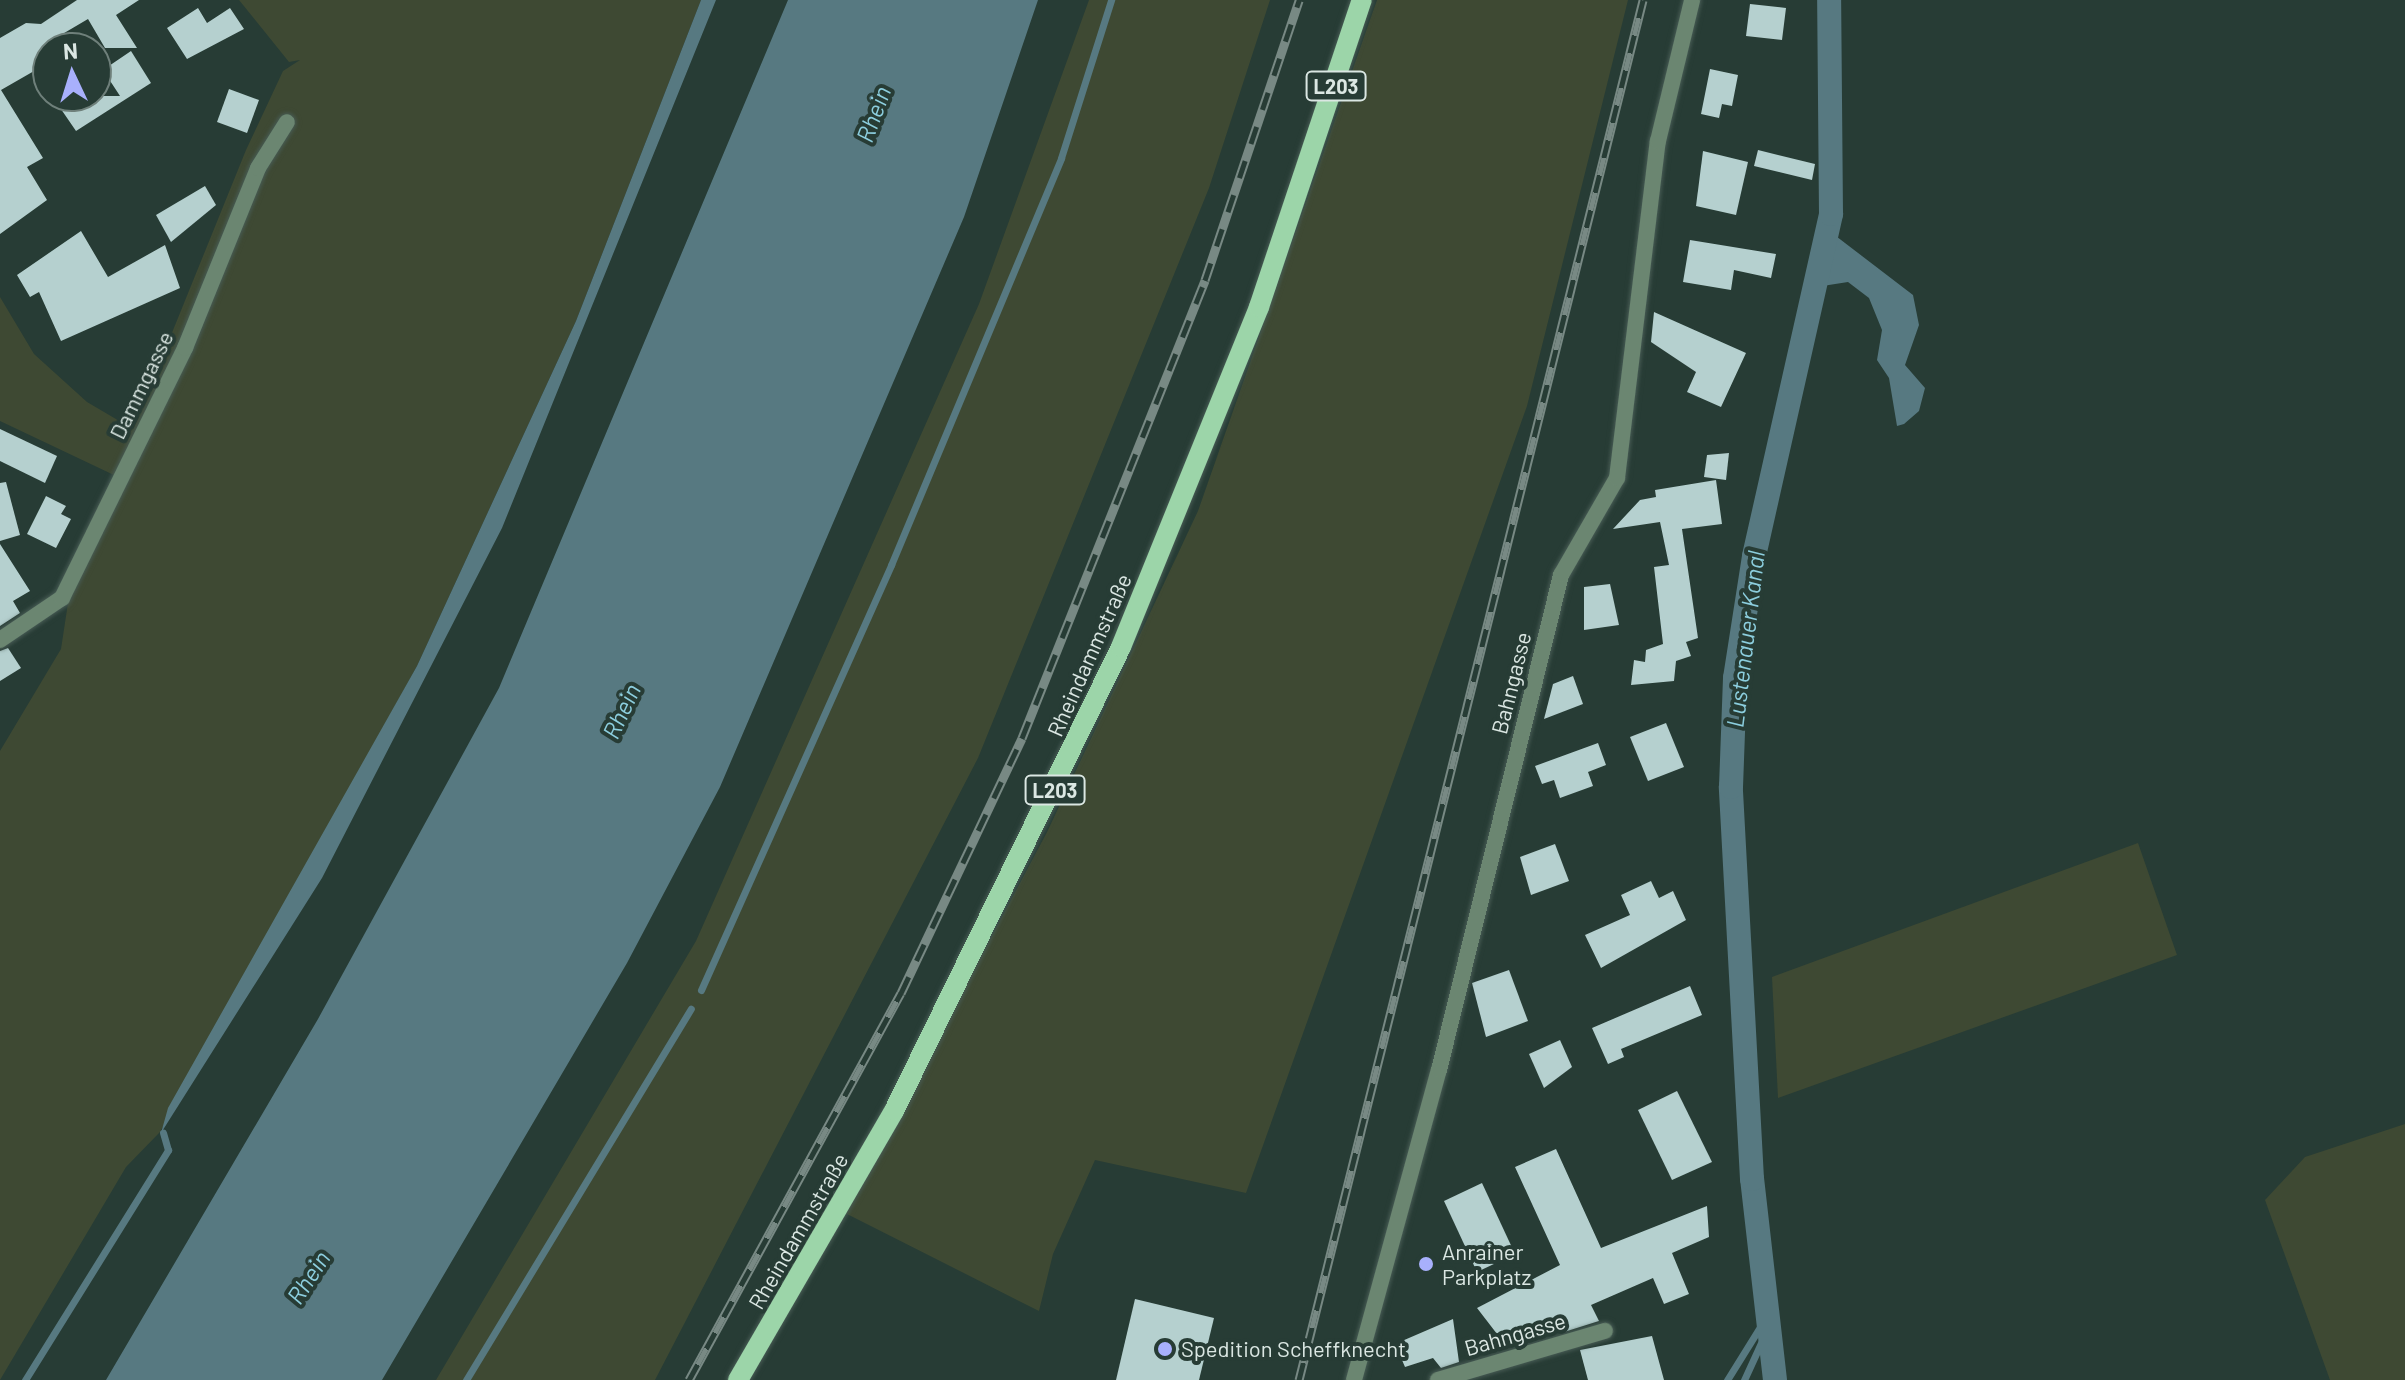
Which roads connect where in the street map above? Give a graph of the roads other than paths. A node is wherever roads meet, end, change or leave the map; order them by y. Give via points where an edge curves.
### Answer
1 (1362, 0) edge
2 (1692, 0) edge
3 (287, 122) dead end
4 (0, 640) edge
5 (1605, 1331) dead end
6 (738, 1380) edge
7 (1354, 1380) edge
8 (1438, 1380) edge

1 - 6 main road, Rheindammstraße / L203 via 1259,307 1121,647 894,1111
2 - 7 street, Bahngasse via 1658,141 1617,478 1561,575 1395,1244
3 - 4 street, Dammgasse via 258,168 185,348 62,598
5 - 8 street, Bahngasse

